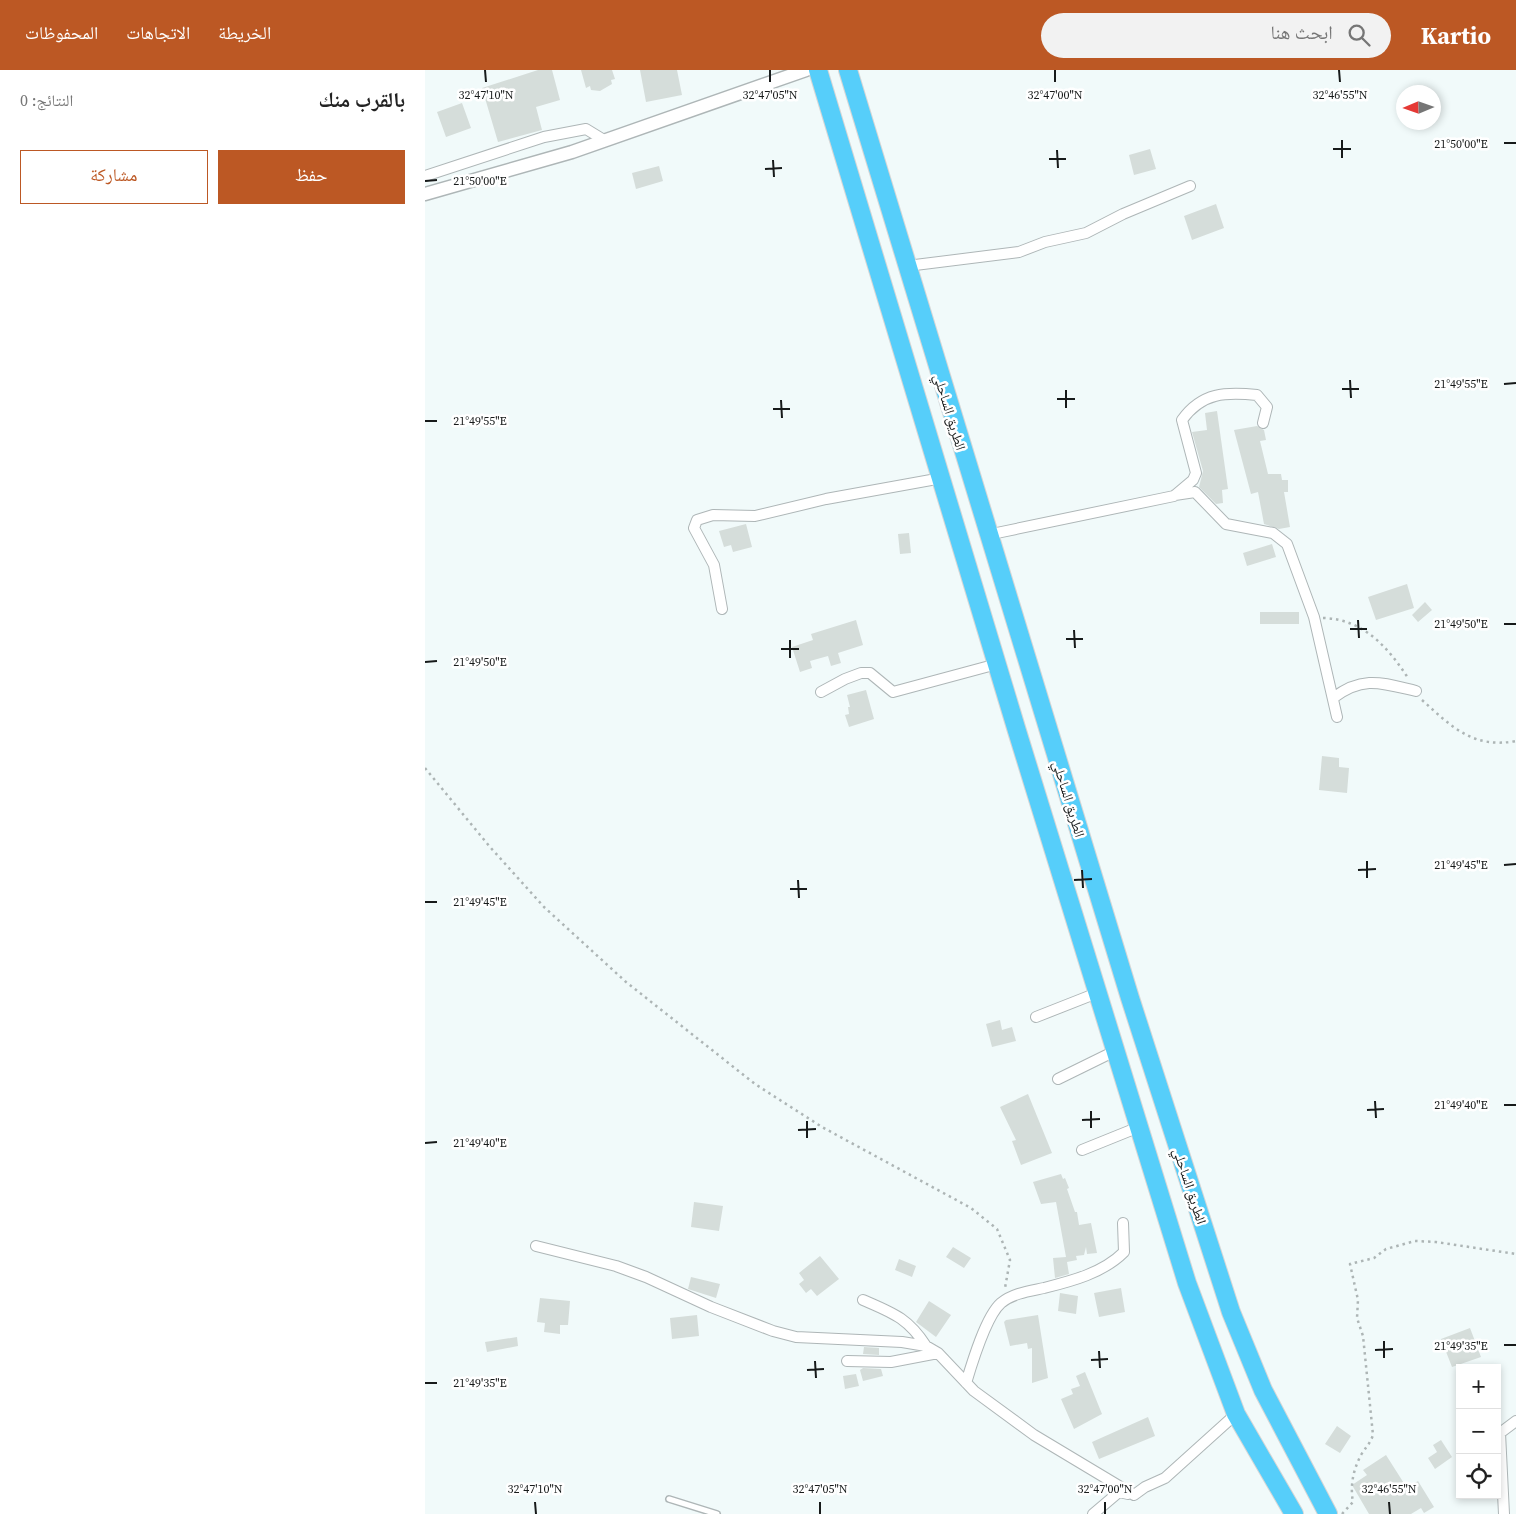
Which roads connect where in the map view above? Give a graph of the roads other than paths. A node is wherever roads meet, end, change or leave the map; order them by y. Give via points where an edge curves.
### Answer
1 (818, 70) edge
2 (848, 70) edge
3 (800, 71) edge
4 (604, 140) junction
5 (425, 176) edge
6 (1190, 186) dead end
7 (425, 194) edge
8 (907, 266) junction
9 (1263, 423) dead end
10 (942, 478) junction
11 (1174, 496) junction
12 (987, 535) junction
13 (721, 610) dead end
14 (997, 664) junction
15 (1417, 691) dead end
16 (821, 692) dead end
17 (1333, 698) junction
18 (1337, 717) dead end
19 (1097, 994) junction
20 (1036, 1016) dead end
21 (1115, 1051) junction
22 (1059, 1079) dead end
23 (1139, 1127) junction
24 (1082, 1150) dead end
25 (1123, 1224) dead end
26 (536, 1246) dead end
27 (863, 1300) dead end
28 (926, 1346) junction
29 (938, 1353) junction
30 (847, 1361) dead end
31 (966, 1383) junction
32 (1236, 1414) junction
33 (1516, 1421) edge
34 (1134, 1495) junction
35 (669, 1500) dead end
36 (717, 1514) edge
37 (1093, 1514) edge
38 (1294, 1514) edge
39 (1328, 1514) edge
40 (1504, 1514) edge

1 - 10 highway, الطريق الساحلي
2 - 8 highway, الطريق الساحلي
3 - 4 street
4 - 5 street via 586,129 544,137
4 - 7 street
6 - 8 street via 1086,233 1045,242 1019,252
8 - 12 highway, الطريق الساحلي
9 - 11 street via 1267,407 1257,395 1233,392 1213,396 1191,408 1182,420 1196,474
10 - 13 street via 826,499 755,516 713,515 697,520 693,528 714,565
10 - 14 highway, الطريق الساحلي
11 - 12 street
11 - 17 street via 1195,492 1226,524 1273,533 1287,544 1314,617
12 - 39 highway, الطريق الساحلي via 1231,1312 1263,1390
14 - 16 street via 893,692 870,673 861,673
14 - 19 highway, الطريق الساحلي
15 - 17 street via 1363,682 1346,688
17 - 18 street
19 - 20 street
19 - 21 highway, الطريق الساحلي
21 - 22 street
21 - 23 highway, الطريق الساحلي
23 - 24 street
23 - 32 highway, الطريق الساحلي via 1187,1283
25 - 31 street via 1124,1252 1114,1261 1073,1281 1015,1294 1000,1303 987,1327
26 - 28 street via 631,1271 749,1323 795,1337
27 - 28 street via 914,1327
28 - 29 street
29 - 30 street via 891,1362
29 - 31 street
31 - 34 street via 1034,1435
32 - 34 street via 1165,1478 1145,1486
32 - 38 highway, الطريق الساحلي
33 - 40 street via 1499,1433
34 - 37 street via 1119,1492
35 - 36 lane

